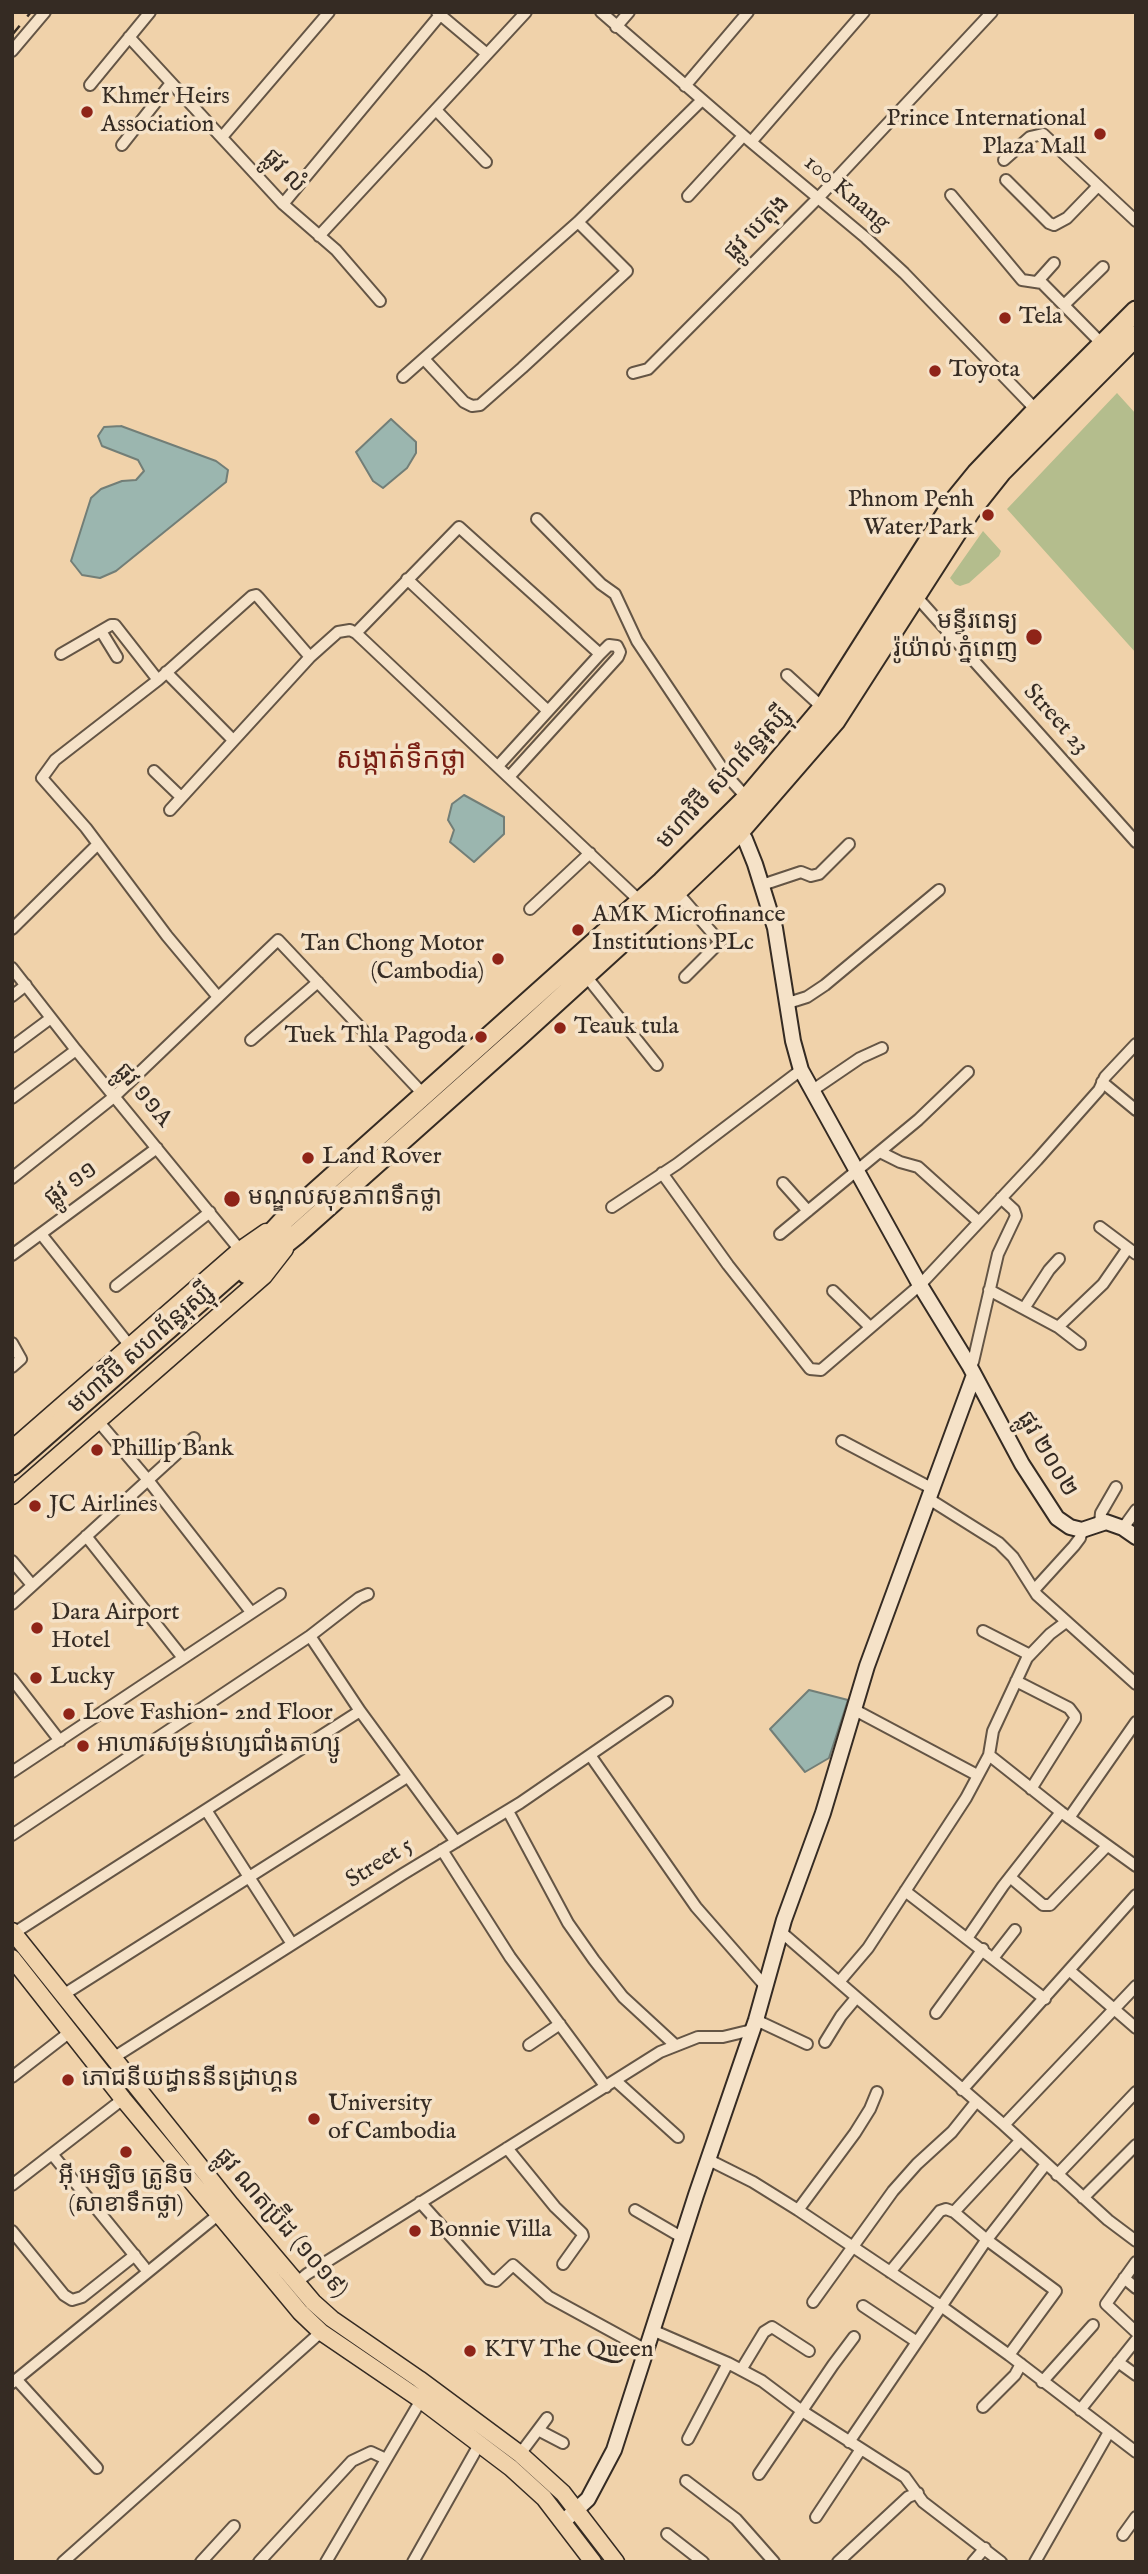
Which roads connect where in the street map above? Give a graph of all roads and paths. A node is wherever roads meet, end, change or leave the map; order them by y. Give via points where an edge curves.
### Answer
1 (45, 12) edge
2 (150, 12) edge
3 (328, 12) edge
4 (526, 12) edge
5 (601, 12) edge
6 (629, 12) edge
7 (748, 12) edge
8 (864, 12) edge
9 (992, 12) edge
10 (438, 14) edge
11 (616, 27) junction
12 (129, 37) junction
13 (12, 51) edge
14 (488, 54) junction
15 (171, 83) junction
16 (90, 85) dead end
17 (685, 86) junction
18 (702, 100) junction
19 (436, 110) junction
20 (222, 137) junction
21 (747, 139) junction
22 (122, 145) dead end
23 (1004, 160) dead end
24 (486, 162) dead end
25 (1006, 180) dead end
26 (1098, 186) junction
27 (688, 195) dead end
28 (951, 195) dead end
29 (819, 197) junction
30 (283, 204) junction
31 (1136, 221) edge
32 (578, 222) junction
33 (319, 236) junction
34 (1054, 263) dead end
35 (1103, 267) dead end
36 (1037, 282) junction
37 (380, 301) dead end
38 (1064, 305) junction
39 (1136, 311) edge
40 (1136, 336) edge
41 (1106, 354) junction
42 (424, 359) junction
43 (633, 373) dead end
44 (403, 377) dead end
45 (1043, 417) junction
46 (537, 519) dead end
47 (407, 579) junction
48 (915, 595) junction
49 (101, 631) junction
50 (356, 633) junction
51 (61, 654) dead end
52 (600, 654) junction
53 (117, 657) dead end
54 (310, 657) junction
55 (162, 676) junction
56 (787, 676) dead end
57 (823, 708) junction
58 (548, 711) junction
59 (233, 740) junction
60 (498, 766) junction
61 (154, 771) dead end
62 (509, 777) junction
63 (181, 797) junction
64 (747, 798) junction
65 (170, 810) dead end
66 (738, 833) junction
67 (1136, 842) edge
68 (98, 844) junction
69 (849, 845) dead end
70 (590, 853) junction
71 (762, 885) junction
72 (939, 890) dead end
73 (677, 892) junction
74 (647, 908) junction
75 (530, 909) dead end
76 (12, 929) edge
77 (12, 968) edge
78 (586, 975) junction
79 (685, 977) dead end
80 (318, 982) junction
81 (26, 985) junction
82 (12, 996) edge
83 (218, 998) junction
84 (788, 1003) junction
85 (51, 1017) junction
86 (251, 1040) dead end
87 (1136, 1044) edge
88 (12, 1047) edge
89 (882, 1048) dead end
90 (76, 1050) junction
91 (657, 1065) dead end
92 (801, 1070) junction
93 (968, 1072) dead end
94 (1102, 1082) junction
95 (813, 1090) junction
96 (115, 1096) junction
97 (425, 1096) junction
98 (12, 1098) edge
99 (1136, 1110) edge
100 (158, 1148) junction
101 (880, 1152) junction
102 (857, 1170) junction
103 (662, 1173) junction
104 (12, 1178) edge
105 (783, 1184) dead end
106 (1001, 1198) junction
107 (612, 1207) dead end
108 (808, 1211) junction
109 (209, 1212) junction
110 (979, 1222) junction
111 (1100, 1227) dead end
112 (290, 1228) junction
113 (41, 1234) junction
114 (780, 1234) dead end
115 (240, 1250) junction
116 (1132, 1251) edge
117 (12, 1255) edge
118 (1059, 1259) dead end
119 (920, 1285) junction
120 (116, 1286) dead end
121 (989, 1290) junction
122 (834, 1291) dead end
123 (1025, 1307) junction
124 (870, 1327) junction
125 (1058, 1327) junction
126 (12, 1343) edge
127 (1080, 1344) dead end
128 (132, 1360) junction
129 (12, 1367) edge
130 (971, 1370) junction
131 (98, 1421) junction
132 (194, 1438) dead end
133 (842, 1441) dead end
134 (12, 1448) edge
135 (12, 1465) edge
136 (12, 1480) edge
137 (148, 1480) junction
138 (1116, 1487) dead end
139 (931, 1494) junction
140 (12, 1496) edge
141 (1136, 1510) edge
142 (1100, 1522) junction
143 (1123, 1528) junction
144 (1082, 1530) junction
145 (86, 1536) junction
146 (1136, 1537) edge
147 (12, 1561) edge
148 (32, 1586) junction
149 (1034, 1590) junction
150 (280, 1594) dead end
151 (368, 1594) dead end
152 (12, 1604) edge
153 (251, 1612) junction
154 (1066, 1622) junction
155 (983, 1631) dead end
156 (310, 1636) junction
157 (1030, 1655) junction
158 (183, 1658) junction
159 (12, 1679) edge
160 (1016, 1681) junction
161 (1136, 1684) edge
162 (667, 1702) dead end
163 (853, 1709) junction
164 (360, 1711) junction
165 (1136, 1722) edge
166 (60, 1741) junction
167 (590, 1755) junction
168 (989, 1755) junction
169 (12, 1772) edge
170 (977, 1775) junction
171 (407, 1777) junction
172 (1031, 1789) junction
173 (206, 1810) junction
174 (508, 1811) junction
175 (1065, 1815) junction
176 (12, 1835) edge
177 (456, 1842) junction
178 (1107, 1846) junction
179 (442, 1850) junction
180 (1136, 1850) edge
181 (1132, 1863) edge
182 (249, 1877) junction
183 (1010, 1877) junction
184 (905, 1891) junction
185 (1136, 1895) edge
186 (1015, 1930) dead end
187 (780, 1931) junction
188 (13, 1932) edge
189 (968, 1937) junction
190 (292, 1944) junction
191 (983, 1949) junction
192 (994, 1957) junction
193 (15, 1968) edge
194 (1069, 1970) junction
195 (839, 1982) junction
196 (1136, 1986) edge
197 (765, 1987) junction
198 (63, 1995) junction
199 (856, 1998) junction
200 (1045, 1999) junction
201 (1114, 2010) junction
202 (936, 2013) dead end
203 (561, 2024) junction
204 (754, 2025) junction
205 (1136, 2028) edge
206 (70, 2032) junction
207 (825, 2042) dead end
208 (674, 2044) junction
209 (807, 2044) dead end
210 (529, 2045) dead end
211 (113, 2058) junction
212 (12, 2077) edge
213 (611, 2084) junction
214 (962, 2090) junction
215 (877, 2092) dead end
216 (1136, 2092) edge
217 (123, 2099) junction
218 (976, 2102) junction
219 (1004, 2125) junction
220 (678, 2137) dead end
221 (1020, 2141) junction
222 (1136, 2145) edge
223 (507, 2148) junction
224 (52, 2154) junction
225 (709, 2160) junction
226 (1046, 2164) junction
227 (1057, 2175) junction
228 (12, 2185) edge
229 (1083, 2198) junction
230 (420, 2202) junction
231 (225, 2210) junction
232 (635, 2210) dead end
233 (798, 2210) junction
234 (954, 2212) junction
235 (12, 2231) edge
236 (683, 2238) junction
237 (987, 2240) junction
238 (1136, 2241) edge
239 (850, 2248) junction
240 (135, 2255) junction
241 (1136, 2262) edge
242 (563, 2264) dead end
243 (147, 2269) junction
244 (890, 2272) junction
245 (1124, 2278) junction
246 (296, 2283) junction
247 (1136, 2288) edge
248 (813, 2302) dead end
249 (863, 2306) dead end
250 (941, 2306) junction
251 (1093, 2325) dead end
252 (652, 2330) junction
253 (321, 2332) junction
254 (1136, 2332) edge
255 (854, 2337) dead end
256 (1136, 2340) edge
257 (917, 2342) junction
258 (646, 2350) junction
259 (809, 2351) dead end
260 (1009, 2354) junction
261 (1118, 2362) junction
262 (728, 2363) junction
263 (1021, 2364) junction
264 (741, 2370) junction
265 (1136, 2375) edge
266 (15, 2381) edge
267 (1042, 2382) junction
268 (421, 2400) junction
269 (983, 2407) dead end
270 (1080, 2410) junction
271 (802, 2411) junction
272 (547, 2418) dead end
273 (538, 2430) junction
274 (1109, 2432) junction
275 (688, 2439) dead end
276 (849, 2442) junction
277 (480, 2443) junction
278 (563, 2443) dead end
279 (861, 2449) junction
280 (1136, 2452) edge
281 (520, 2455) junction
282 (386, 2459) junction
283 (97, 2469) dead end
284 (758, 2474) dead end
285 (686, 2481) dead end
286 (918, 2493) junction
287 (577, 2510) junction
288 (816, 2517) dead end
289 (1136, 2517) edge
290 (564, 2521) junction
291 (233, 2526) dead end
292 (667, 2534) dead end
293 (1124, 2535) dead end
294 (985, 2548) junction
295 (690, 2551) junction
296 (63, 2562) edge
297 (201, 2562) edge
298 (259, 2562) edge
299 (326, 2562) edge
300 (413, 2562) edge
301 (593, 2562) edge
302 (616, 2562) edge
303 (681, 2562) edge
304 (703, 2562) edge
305 (774, 2562) edge
306 (838, 2562) edge
307 (973, 2562) edge
308 (1001, 2562) edge
309 (1035, 2562) edge

1 - 13 street
2 - 12 street
3 - 20 street
4 - 14 street
5 - 11 street, 100 Knang
6 - 11 street
7 - 17 street
8 - 21 street
9 - 29 street, ផ្លូវ បេតុង
10 - 14 street
10 - 30 street
11 - 17 street, 100 Knang
12 - 15 street, ផ្លូវ លំ
12 - 16 street
14 - 19 street
15 - 20 street, ផ្លូវ លំ
15 - 22 street
17 - 18 street, 100 Knang
18 - 21 street, 100 Knang
18 - 32 street
19 - 24 street
19 - 33 street
20 - 30 street, ផ្លូវ លំ
21 - 27 street
21 - 29 street, 100 Knang
23 - 26 street via 1030,137 1043,134
25 - 26 street via 1054,225
26 - 31 street
28 - 36 street via 1022,280
29 - 43 street, ផ្លូវ បេតុង via 648,369
29 - 45 street, 100 Knang via 904,273
30 - 33 street, ផ្លូវ លំ
32 - 42 street
32 - 42 street via 627,271 514,375 472,407
33 - 37 street, ផ្លូវ លំ
34 - 36 street
35 - 38 street
36 - 38 street
38 - 41 street
39 - 41 highway, មហាវិថី សហព័ន្ធរុស្ស៊ី
40 - 41 highway, មហាវិថី សហព័ន្ធរុស្ស៊ី
41 - 45 highway, មហាវិថី សហព័ន្ធរុស្ស៊ី
42 - 44 street
45 - 48 highway, មហាវិថី សហព័ន្ធរុស្ស៊ី via 970,510
45 - 57 highway, មហាវិថី សហព័ន្ធរុស្ស៊ី via 977,473 955,500
46 - 64 street via 615,594 637,641 728,777
47 - 50 street
47 - 52 street via 459,527
47 - 58 street
48 - 66 highway, មហាវិថី សហព័ន្ធរុស្ស៊ី via 835,721
48 - 67 street, Street 23
49 - 51 street
49 - 53 street
49 - 55 street via 116,625
50 - 54 street via 338,632
50 - 60 street
52 - 58 street
52 - 62 street via 609,645 620,649 618,657
54 - 55 street via 256,595
54 - 59 street
55 - 59 street
55 - 68 street via 55,760 42,778
56 - 57 street
57 - 64 highway, មហាវិថី សហព័ន្ធរុស្ស៊ី
58 - 60 street
59 - 63 street
60 - 62 street
61 - 63 street
62 - 70 street
63 - 65 street
64 - 74 highway, មហាវិថី សហព័ន្ធរុស្ស៊ី
66 - 71 street, ផ្លូវ ២០០២ via 745,839
66 - 73 highway, មហាវិថី សហព័ន្ធរុស្ស៊ី
68 - 76 street
68 - 83 street
69 - 71 street via 819,874 801,872
70 - 74 street
70 - 75 street
71 - 84 street, ផ្លូវ ២០០២
72 - 84 street via 825,985
73 - 74 highway, មហាវិថី សហព័ន្ធរុស្ស៊ី
73 - 79 street via 720,942
74 - 78 highway, មហាវិថី សហព័ន្ធរុស្ស៊ី
74 - 97 highway, មហាវិថី សហព័ន្ធរុស្ស៊ី
77 - 81 street, ផ្លូវ ១១A
78 - 91 street
78 - 112 highway, មហាវិថី សហព័ន្ធរុស្ស៊ី
80 - 83 street via 278,940
80 - 86 street
80 - 97 street
81 - 82 street
81 - 85 street, ផ្លូវ ១១A
83 - 96 street
84 - 92 street, ផ្លូវ ២០០២
85 - 88 street
85 - 90 street, ផ្លូវ ១១A
87 - 94 street
89 - 95 street
90 - 96 street, ផ្លូវ ១១A
90 - 98 street
92 - 95 street, ផ្លូវ ២០០២
92 - 103 street
93 - 101 street
94 - 99 street
94 - 106 street
95 - 102 street, ផ្លូវ ២០០២
96 - 100 street, ផ្លូវ ១១A
96 - 104 street
97 - 112 highway, មហាវិថី សហព័ន្ធរុស្ស៊ី
100 - 109 street, ផ្លូវ ១១A
100 - 113 street, ផ្លូវ ១១
101 - 102 street
101 - 110 street via 918,1167
102 - 108 street
102 - 119 street, ផ្លូវ ២០០២
103 - 107 street
103 - 124 street via 810,1369 821,1370
105 - 108 street
106 - 110 street
106 - 121 street via 1016,1216 998,1254
108 - 114 street
109 - 115 street, ផ្លូវ ១១A
109 - 120 street
110 - 119 street
111 - 116 street
112 - 115 main road, មហាវិថី សហព័ន្ធរុស្ស៊ី
112 - 128 highway, មហាវិថី សហព័ន្ធរុស្ស៊ី
112 - 131 main road, មហាវិថី សហព័ន្ធរុស្ស៊ី via 264,1276
113 - 117 street, ផ្លូវ ១១
113 - 128 street
115 - 128 main road, មហាវិថី សហព័ន្ធរុស្ស៊ី
116 - 125 street
118 - 123 street
119 - 124 street
119 - 130 street, ផ្លូវ ២០០២
121 - 123 street
121 - 130 street
122 - 124 street
123 - 125 street
125 - 127 street
126 - 129 street via 21,1359
128 - 134 main road, មហាវិថី សហព័ន្ធរុស្ស៊ី
128 - 135 highway
128 - 136 highway
130 - 139 street
130 - 144 street, ផ្លូវ ២០០២ via 1050,1509 1064,1524
131 - 137 street
131 - 140 main road, មហាវិថី សហព័ន្ធរុស្ស៊ី
132 - 137 street
133 - 139 street
137 - 145 street
137 - 153 street
138 - 142 street
139 - 149 street via 999,1543
139 - 163 street
141 - 143 street
142 - 143 street
142 - 144 street, ផ្លូវ ២០០២
143 - 146 street
144 - 149 street via 1074,1546
145 - 148 street
145 - 158 street
147 - 148 street
148 - 152 street
149 - 154 street
150 - 153 street
151 - 156 street
153 - 158 street
154 - 157 street
154 - 161 street
155 - 157 street
156 - 164 street
156 - 176 street
157 - 160 street
158 - 166 street
159 - 166 street
160 - 168 street via 993,1731
160 - 172 street via 1069,1708 1075,1716
162 - 167 street, Street 5
163 - 170 street
163 - 187 street via 823,1813
164 - 171 street
164 - 173 street
165 - 175 street
166 - 169 street
167 - 174 street, Street 5
167 - 197 street via 695,1907
168 - 170 street
168 - 172 street
170 - 184 street
171 - 177 street
171 - 182 street
172 - 175 street
173 - 182 street
173 - 188 street
174 - 177 street, Street 5
174 - 208 street via 568,1923 594,1960 623,1997
175 - 178 street
175 - 183 street
177 - 179 street, Street 5
178 - 181 street
178 - 183 street via 1050,1905
179 - 190 street, Street 5
179 - 203 street via 510,1957
180 - 181 street
182 - 190 street
182 - 198 street
183 - 189 street
184 - 189 street
184 - 195 street via 868,1948
185 - 194 street
186 - 192 street
187 - 195 street
187 - 197 street
188 - 198 main road, ផ្លូវ ណតប្រ៊ីដ (១០១៩)
189 - 191 street
190 - 211 street, Street 5
191 - 192 street
191 - 202 street
192 - 200 street
193 - 206 main road, ផ្លូវ ណតប្រ៊ីដ (១០១៩)
194 - 200 street
194 - 201 street
195 - 199 street
196 - 201 street
197 - 204 street
198 - 211 main road, ផ្លូវ ណតប្រ៊ីដ (១០១៩)
199 - 207 street
199 - 214 street
200 - 214 street
201 - 205 street
201 - 219 street
203 - 210 street
203 - 213 street
204 - 208 street via 723,2037 698,2037
204 - 209 street
204 - 225 street
206 - 212 street
206 - 217 main road, ផ្លូវ ណតប្រ៊ីដ (១០១៩)
208 - 213 street
211 - 231 main road, ផ្លូវ ណតប្រ៊ីដ (១០១៩)
213 - 220 street
213 - 223 street
214 - 218 street
215 - 233 street via 855,2133
216 - 227 street
217 - 224 street
217 - 231 main road, ផ្លូវ ណតប្រ៊ីដ (១០១៩)
218 - 219 street
218 - 239 street via 893,2191
219 - 221 street
221 - 226 street
221 - 234 street
222 - 229 street
223 - 230 street
223 - 242 street via 582,2233
224 - 228 street
224 - 240 street
225 - 233 street
225 - 236 street
226 - 227 street
226 - 237 street
227 - 229 street
229 - 238 street
230 - 246 street
230 - 258 street via 489,2279 496,2281 513,2265 555,2302
231 - 243 street
231 - 246 main road, ផ្លូវ ណតប្រ៊ីដ (១០១៩)
231 - 253 main road, ផ្លូវ ណតប្រ៊ីដ (១០១៩) via 291,2303
232 - 236 street
233 - 239 street
234 - 237 street
234 - 244 street via 940,2211
235 - 240 street via 72,2300
236 - 252 street
237 - 250 street
237 - 260 street via 1055,2291
239 - 244 street
239 - 248 street
240 - 243 street
241 - 245 street
243 - 266 street
244 - 250 street
245 - 247 street
245 - 254 street via 1106,2304
246 - 281 main road, ផ្លូវ ណតប្រ៊ីដ (១០១៩) via 332,2319
249 - 257 street
250 - 257 street
250 - 260 street
251 - 267 street
252 - 258 street
252 - 262 street
253 - 268 main road, ផ្លូវ ណតប្រ៊ីដ (១០១៩)
253 - 296 street
255 - 271 street
256 - 261 street
257 - 276 street
258 - 287 street via 614,2449 588,2499
259 - 264 street via 772,2327 764,2332
260 - 263 street
261 - 265 street
261 - 270 street
262 - 264 street
262 - 275 street
263 - 267 street
263 - 269 street
264 - 271 street
266 - 283 street
267 - 270 street
268 - 277 main road, ផ្លូវ ណតប្រ៊ីដ (១០១៩)
268 - 282 street
270 - 274 street
271 - 276 street
271 - 284 street
272 - 273 street
273 - 278 street
273 - 281 street
274 - 280 street
274 - 309 street
276 - 279 street
277 - 290 main road, ផ្លូវ ណតប្រ៊ីដ (១០១៩)
277 - 300 street
279 - 286 street via 905,2477
279 - 288 street
281 - 287 main road, ផ្លូវ ណតប្រ៊ីដ (១០១៩)
282 - 298 street via 371,2452 352,2461
282 - 299 street
285 - 305 street via 736,2519
286 - 294 street via 923,2502
286 - 306 street via 908,2497
287 - 290 street
287 - 302 main road, ផ្លូវ ណតប្រ៊ីដ (១០១៩)
289 - 293 street
290 - 301 main road, ផ្លូវ ណតប្រ៊ីដ (១០១៩)
291 - 297 street
292 - 295 street
294 - 307 street
294 - 308 street
295 - 303 street
295 - 304 street

